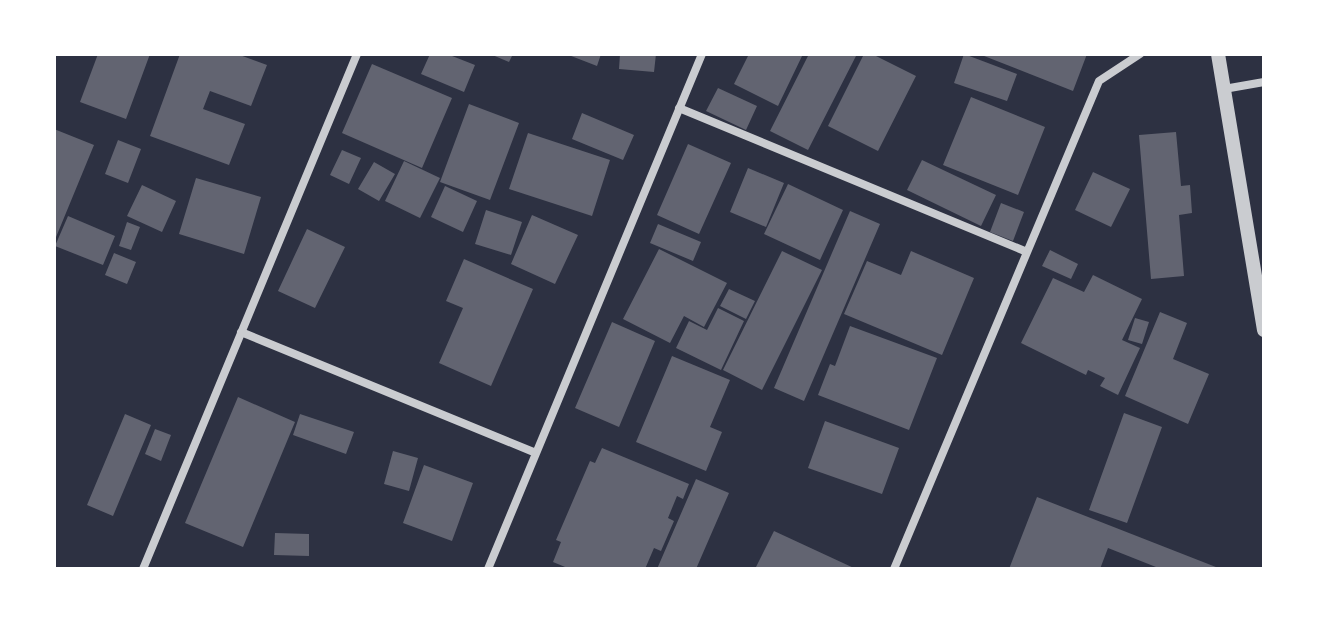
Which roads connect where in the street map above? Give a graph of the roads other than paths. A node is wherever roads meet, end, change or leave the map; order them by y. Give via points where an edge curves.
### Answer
1 (357, 54) edge
2 (702, 54) edge
3 (1140, 54) edge
4 (1218, 54) edge
5 (1264, 82) edge
6 (1224, 89) junction
7 (679, 108) junction
8 (1027, 252) junction
9 (1264, 330) edge
10 (241, 332) junction
11 (536, 453) junction
12 (143, 569) edge
13 (488, 569) edge
14 (894, 569) edge

1 - 10 street
2 - 7 street
3 - 8 street via 1099,81
4 - 6 street
5 - 6 street
6 - 9 street
7 - 8 street
7 - 11 street
8 - 14 street
10 - 11 street
10 - 12 street
11 - 13 street

